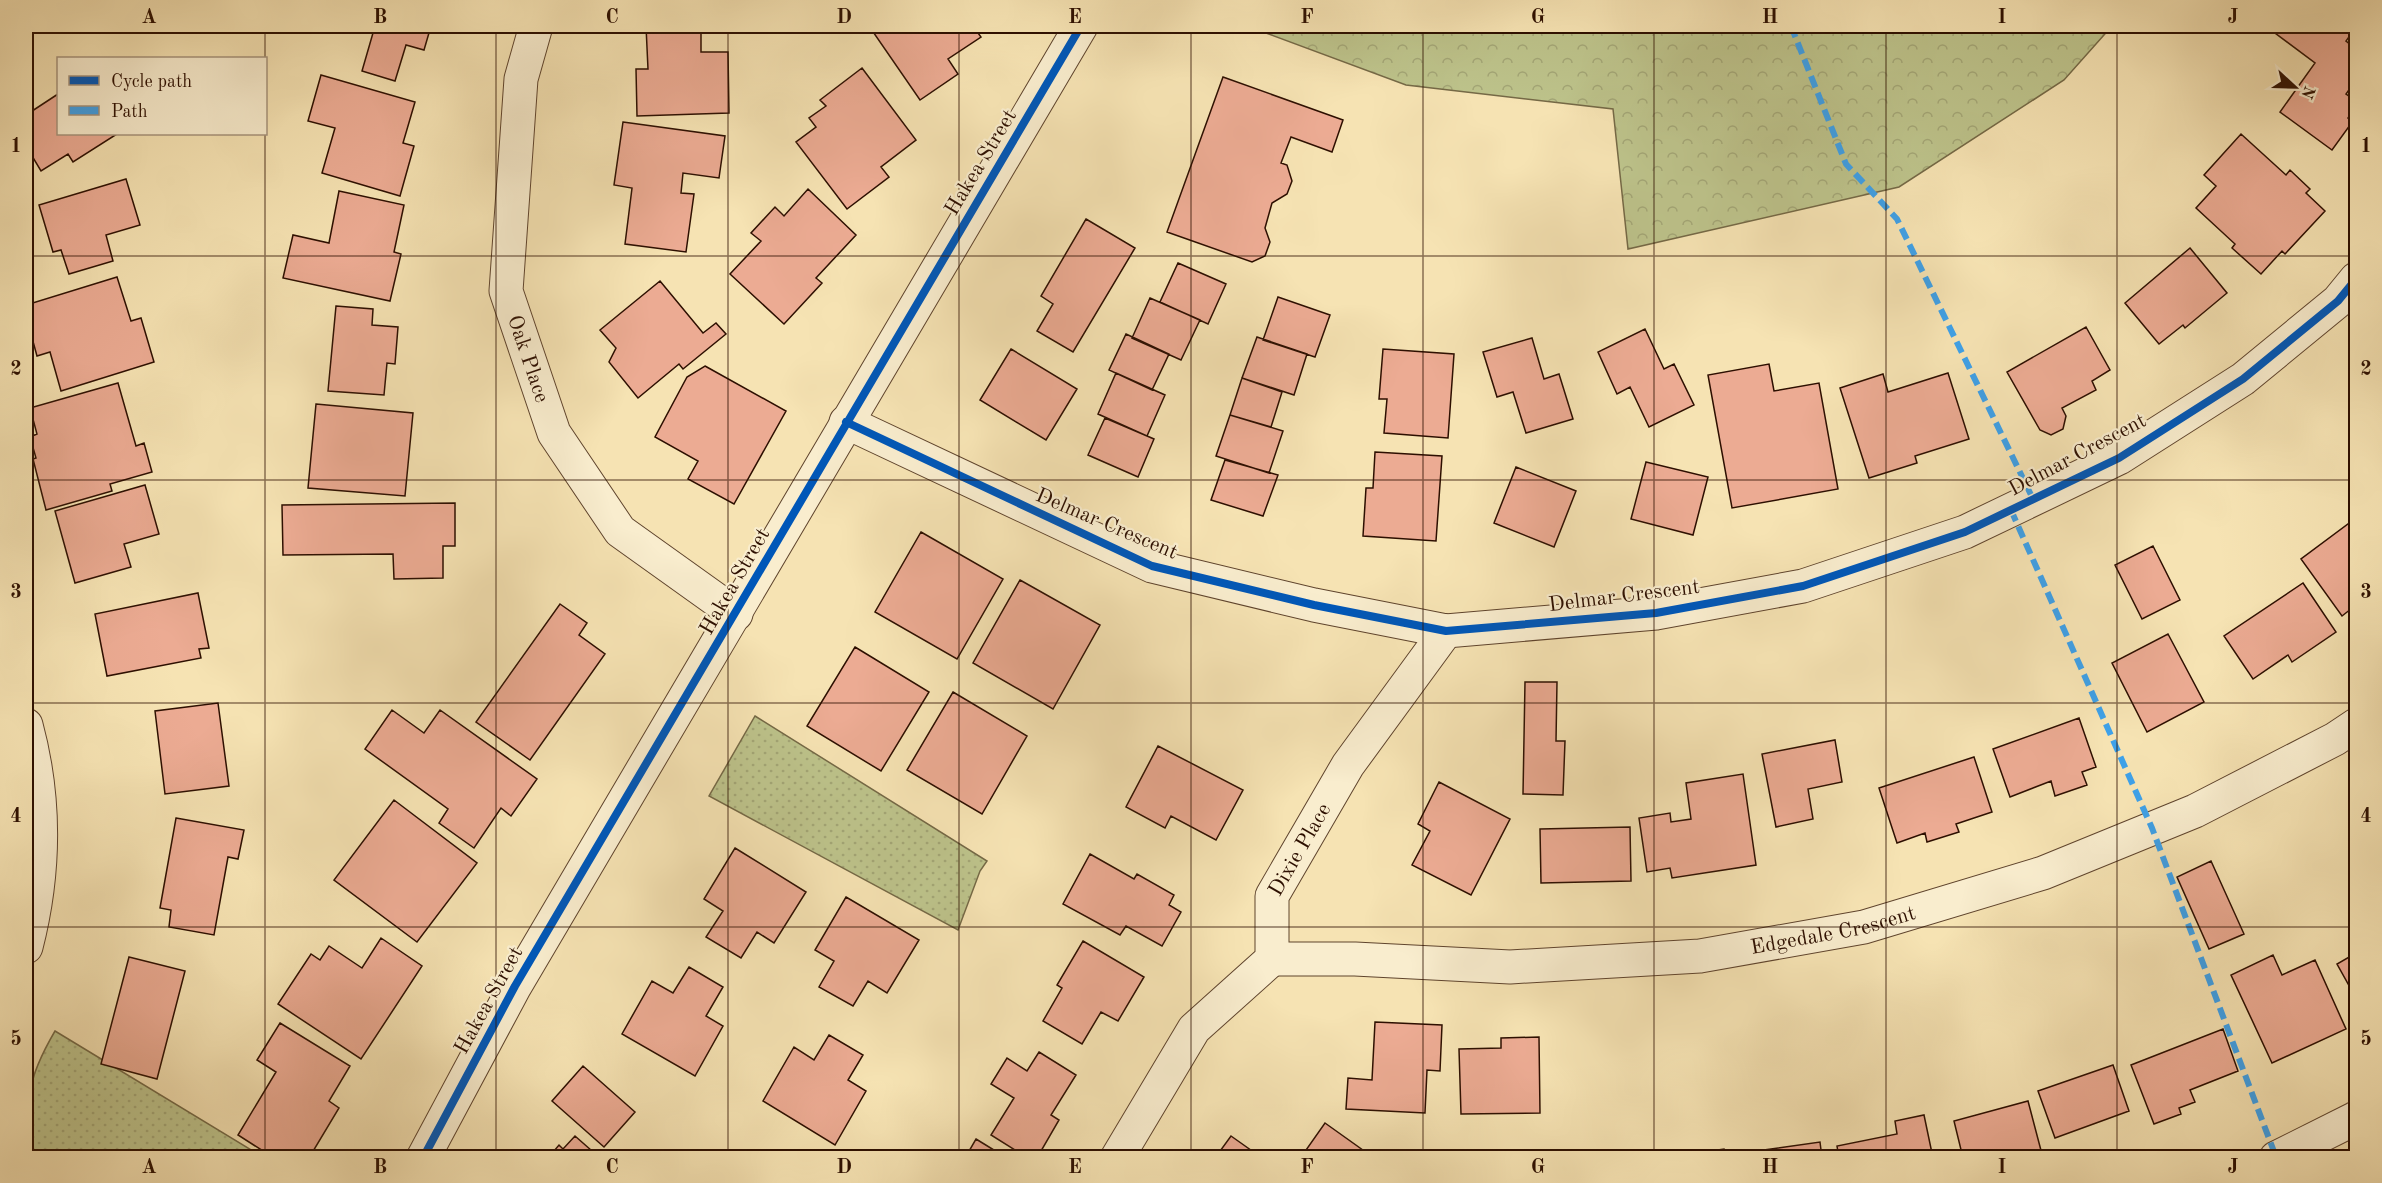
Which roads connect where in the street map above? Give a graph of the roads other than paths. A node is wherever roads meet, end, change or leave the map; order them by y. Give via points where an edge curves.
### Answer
1 (536, 26) edge
2 (1081, 26) edge
3 (2356, 279) edge
4 (846, 422) junction
5 (736, 614) junction
6 (1446, 631) junction
7 (26, 725) edge
8 (2356, 725) edge
9 (26, 947) edge
10 (1272, 959) junction
11 (2356, 1118) edge
12 (2289, 1155) edge
13 (423, 1158) edge
14 (1117, 1158) edge

1 - 5 street, Oak Place via 521,79 506,291 554,433 620,531
2 - 4 street, Hakea Street
3 - 6 street, Delmar Crescent via 2338,301 2243,379 2119,458 1965,532 1792,588 1656,613
4 - 5 street, Hakea Street
4 - 6 street, Delmar Crescent via 1152,566 1314,605
5 - 13 street, Hakea Street via 515,986
6 - 10 street, Dixie Place via 1348,765 1272,896
7 - 9 street via 39,789 42,849 35,911
8 - 10 street, Edgedale Crescent via 2195,811 2043,873 1864,927 1700,956 1521,966 1355,958
10 - 14 street via 1194,1029
11 - 12 street

